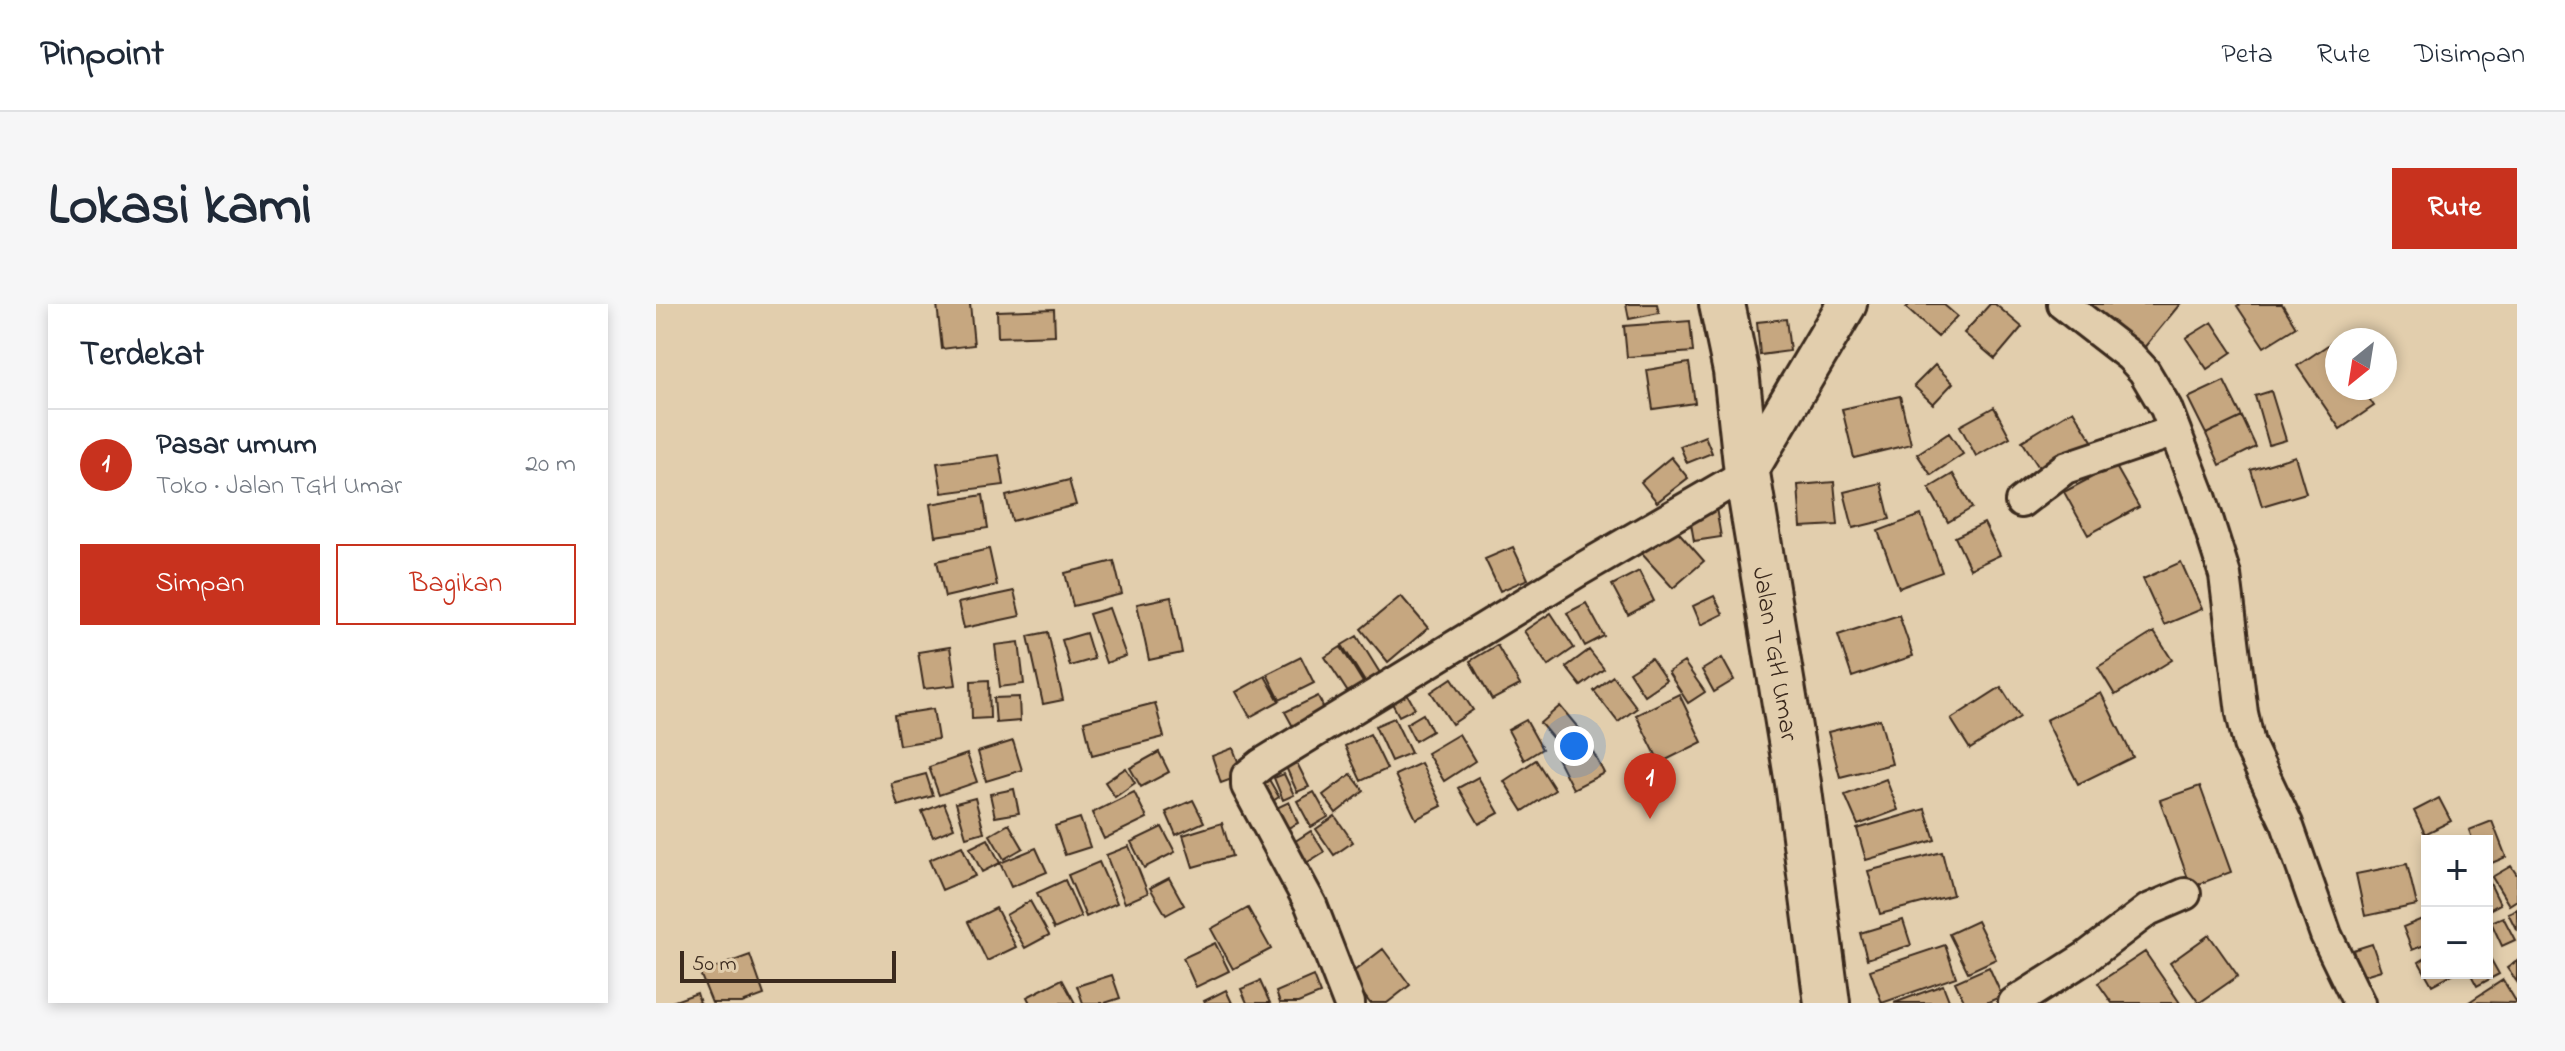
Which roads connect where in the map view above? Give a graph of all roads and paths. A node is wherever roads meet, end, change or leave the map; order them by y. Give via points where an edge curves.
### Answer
1 (1722, 304) edge
2 (2063, 304) edge
3 (1846, 305) edge
4 (2175, 431) junction
5 (1747, 473) junction
6 (2021, 502) dead end
7 (2185, 894) dead end
8 (1349, 1003) edge
9 (1827, 1003) edge
10 (2014, 1003) edge
11 (2359, 1003) edge

1 - 5 main road, Jalan TGH Umar via 1736,371
2 - 4 street via 2144,371
3 - 5 street
4 - 6 street via 2065,468
4 - 11 street via 2225,575 2249,744
5 - 8 street via 1247,776 1247,786 1311,905
5 - 9 main road, Jalan TGH Umar via 1798,783
7 - 10 street via 2148,910

